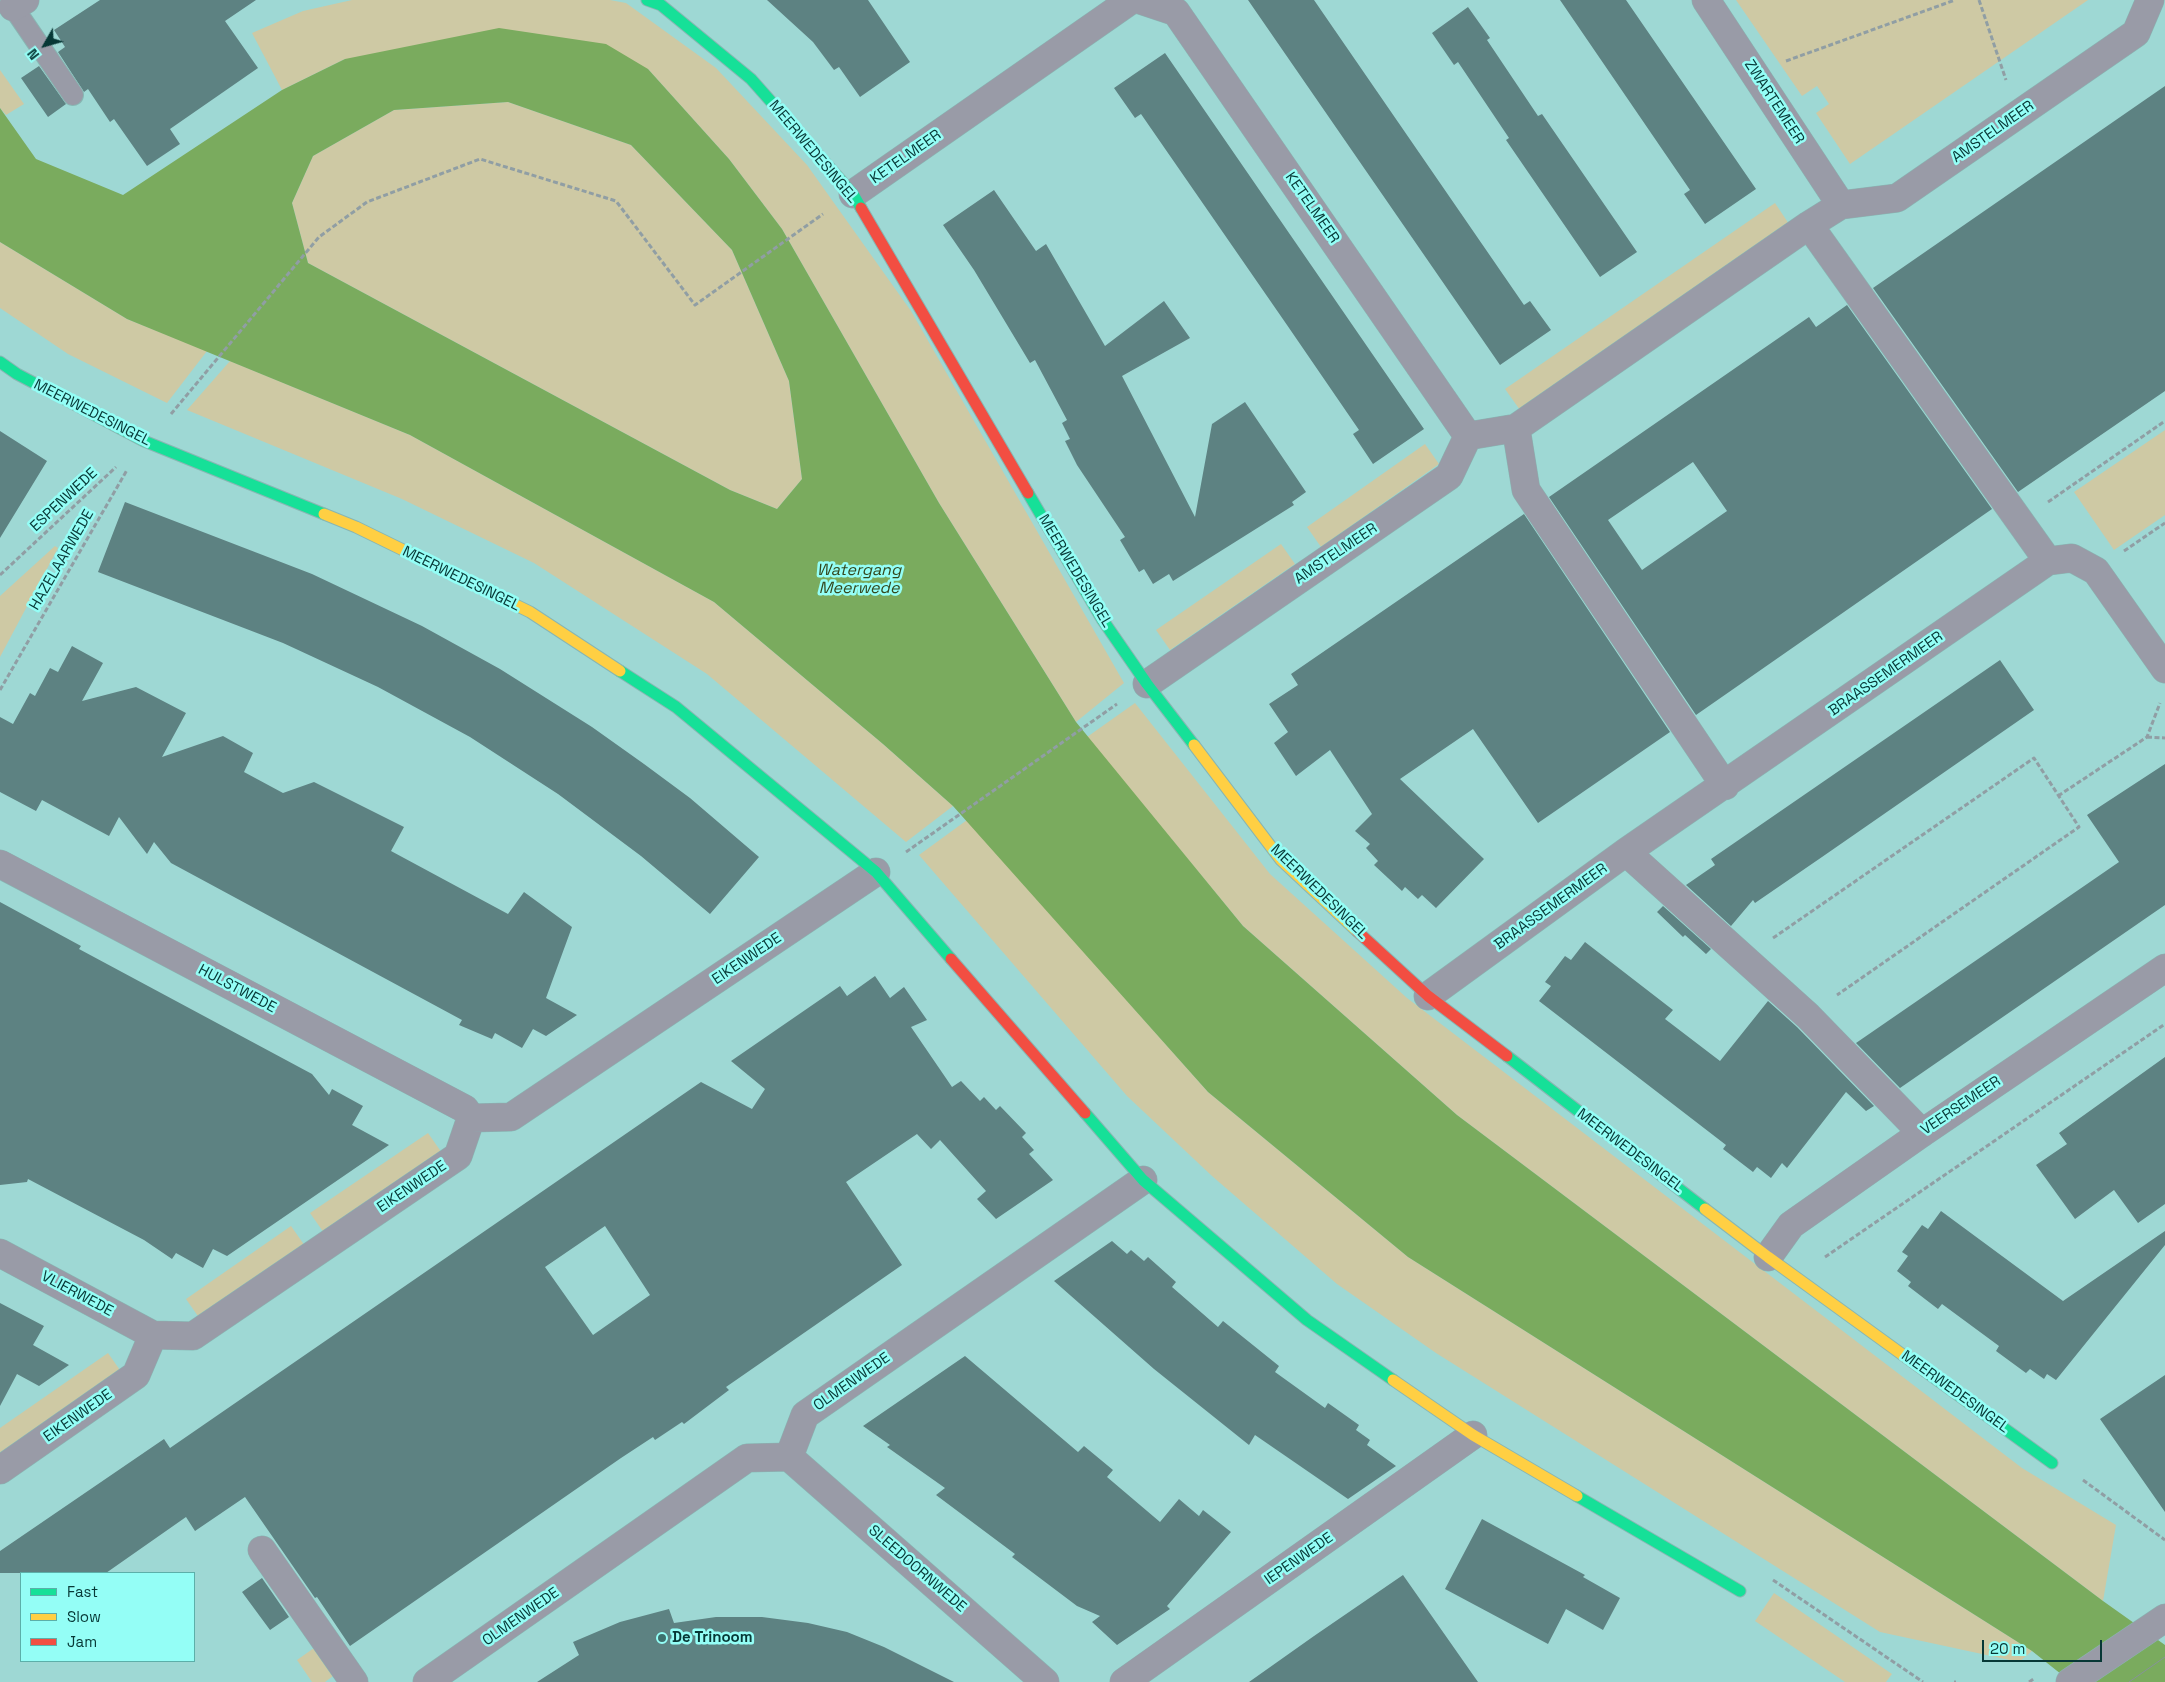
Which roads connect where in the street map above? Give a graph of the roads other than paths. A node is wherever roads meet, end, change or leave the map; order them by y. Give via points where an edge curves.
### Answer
1 (647, 0) edge
2 (1132, 0) edge
3 (1140, 0) edge
4 (1706, 0) edge
5 (2150, 0) edge
6 (19, 4) edge
7 (74, 95) dead end
8 (853, 194) junction
9 (1842, 206) junction
10 (1809, 225) junction
11 (0, 362) edge
12 (1516, 428) junction
13 (1468, 436) junction
14 (2048, 561) junction
15 (2165, 669) edge
16 (1147, 684) junction
17 (1724, 786) junction
18 (1626, 852) junction
19 (0, 864) edge
20 (876, 872) junction
21 (2165, 968) edge
22 (1428, 996) junction
23 (471, 1118) junction
24 (1922, 1133) junction
25 (1142, 1180) junction
26 (0, 1253) edge
27 (1768, 1257) junction
28 (153, 1335) junction
29 (1473, 1435) junction
30 (788, 1457) junction
31 (2052, 1463) road end
32 (0, 1470) edge
33 (262, 1550) dead end
34 (1740, 1591) dead end
35 (2158, 1622) edge
36 (354, 1682) edge
37 (427, 1682) edge
38 (1046, 1682) edge
39 (1124, 1682) edge
40 (2070, 1682) edge

1 - 8 street, MEERWEDESINGEL via 661,5 751,79
2 - 8 street, KETELMEER
3 - 13 street, KETELMEER via 1176,12
4 - 9 street, ZWARTEMEER
5 - 9 street, AMSTELMEER via 2136,33 1898,198
6 - 7 lane
8 - 16 street, MEERWEDESINGEL via 1102,619
9 - 10 street, AMSTELMEER
10 - 12 street, AMSTELMEER
10 - 14 street
11 - 20 street, MEERWEDESINGEL via 144,441 356,528 530,612 676,708
12 - 13 street, AMSTELMEER
12 - 17 street via 1526,490
13 - 16 street, AMSTELMEER via 1449,476
14 - 15 street, BRAASSEMERMEER via 2072,558 2096,571
14 - 17 street, BRAASSEMERMEER
16 - 22 street, MEERWEDESINGEL via 1281,860
17 - 18 street, BRAASSEMERMEER
18 - 22 street, BRAASSEMERMEER
18 - 24 street via 1808,1016
19 - 23 street, HULSTWEDE via 456,1105
20 - 23 street, EIKENWEDE via 511,1118
20 - 25 street, MEERWEDESINGEL
21 - 24 street, VEERSEMEER
22 - 27 street, MEERWEDESINGEL
23 - 28 street, EIKENWEDE via 458,1156 193,1336
24 - 27 street, VEERSEMEER via 1791,1225
25 - 29 street, MEERWEDESINGEL via 1307,1320
25 - 30 street, OLMENWEDE via 805,1415
26 - 28 street, VLIERWEDE
27 - 31 street, MEERWEDESINGEL
28 - 32 street, EIKENWEDE via 136,1375
29 - 34 street, MEERWEDESINGEL
29 - 39 street, IEPENWEDE
30 - 37 street, OLMENWEDE via 747,1458
30 - 38 street, SLEEDOORNWEDE
33 - 36 street
35 - 40 street

